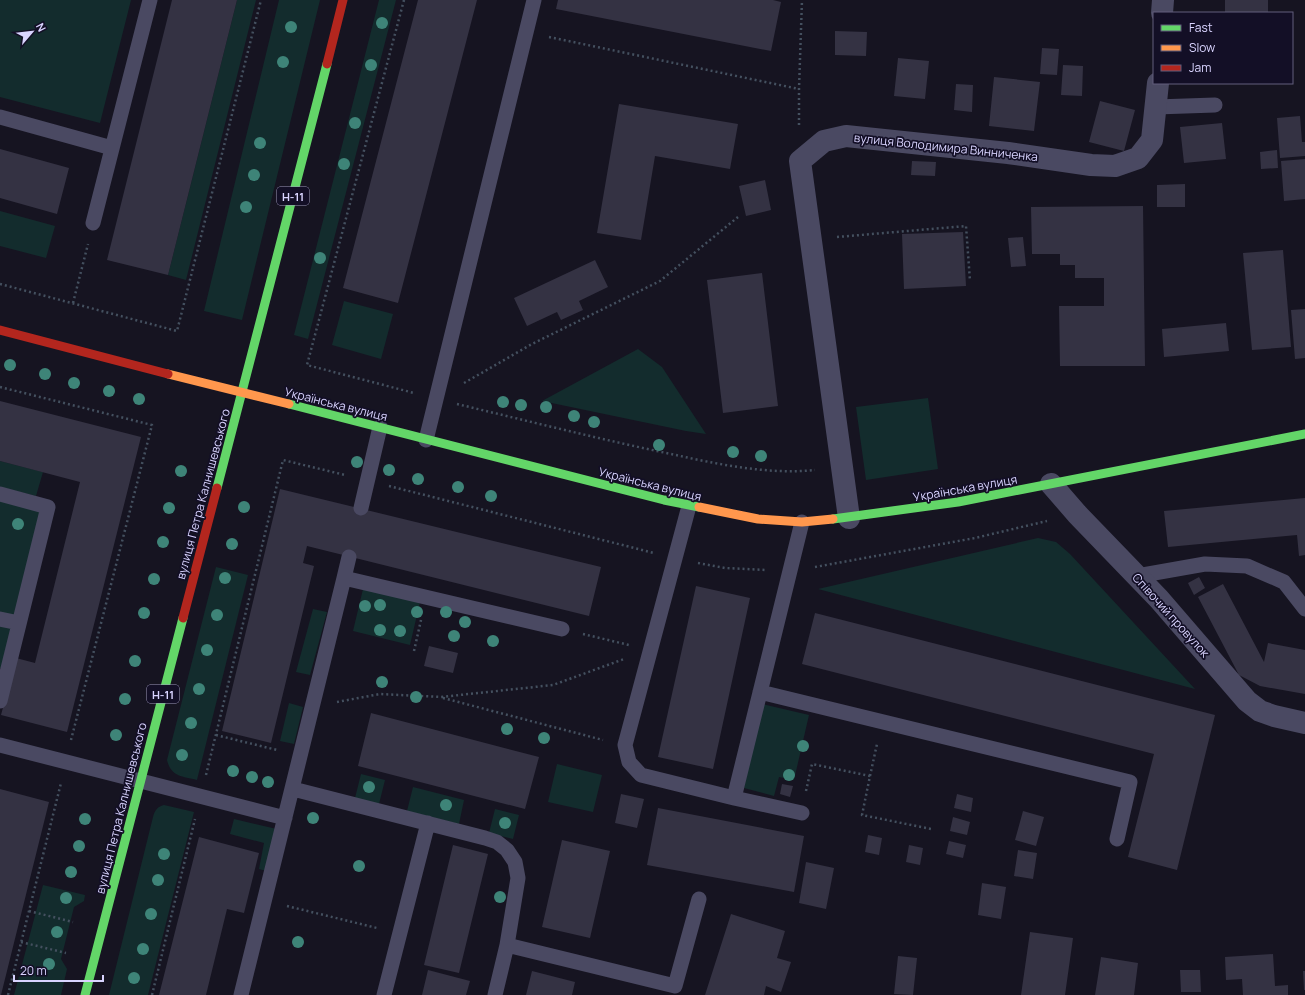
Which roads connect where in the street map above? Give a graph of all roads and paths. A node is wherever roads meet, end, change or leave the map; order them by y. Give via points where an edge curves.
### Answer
1 (150, 0) edge
2 (261, 0) edge
3 (343, 0) edge
4 (404, 0) edge
5 (534, 0) edge
6 (802, 0) edge
7 (1163, 0) edge
8 (1162, 12) edge
9 (526, 32) junction
10 (1158, 84) edge
11 (799, 89) junction
12 (1215, 105) dead end
13 (1156, 107) junction
14 (0, 117) edge
15 (112, 148) junction
16 (800, 161) junction
17 (738, 217) dead end
18 (94, 223) joint
19 (843, 237) dead end
20 (970, 281) dead end
21 (0, 284) edge
22 (73, 303) junction
23 (0, 330) edge
24 (0, 387) edge
25 (242, 393) junction
26 (436, 399) junction
27 (380, 427) junction
28 (1305, 434) edge
29 (426, 440) junction
30 (283, 460) dead end
31 (842, 468) junction
32 (1051, 484) junction
33 (0, 494) edge
34 (689, 506) junction
35 (361, 508) dead end
36 (849, 518) junction
37 (802, 522) junction
38 (349, 557) dead end
39 (1137, 576) junction
40 (344, 578) junction
41 (426, 598) junction
42 (1305, 609) edge
43 (0, 619) edge
44 (19, 623) junction
45 (562, 629) joint
46 (651, 650) junction
47 (414, 652) dead end
48 (760, 692) junction
49 (441, 697) junction
50 (0, 701) edge
51 (313, 707) junction
52 (881, 722) junction
53 (1305, 723) edge
54 (216, 735) junction
55 (0, 745) edge
56 (625, 745) junction
57 (301, 756) junction
58 (66, 762) junction
59 (870, 776) junction
60 (140, 781) junction
61 (293, 789) junction
62 (201, 796) junction
63 (734, 798) junction
64 (802, 813) joint
65 (286, 818) junction
66 (428, 823) junction
67 (931, 829) dead end
68 (1117, 839) dead end
69 (699, 899) dead end
70 (265, 901) junction
71 (30, 911) junction
72 (73, 922) dead end
73 (400, 934) junction
74 (21, 942) junction
75 (507, 945) junction
76 (66, 953) dead end
77 (674, 991) edge
78 (8, 995) edge
79 (85, 995) edge
80 (152, 995) edge
81 (241, 995) edge
82 (384, 995) edge
83 (495, 995) edge

1 - 15 lane
2 - 22 path via 177,331
3 - 25 main road, вулиця Петра Калнишевського / Н-11
4 - 26 path via 307,365
5 - 9 lane
6 - 11 path
7 - 8 street
9 - 11 path
9 - 26 lane
10 - 13 street, вулиця Володимира Винниченка
11 - 16 path
12 - 13 lane
13 - 16 street, вулиця Володимира Винниченка via 1152,140 1138,158 1115,166 846,136 824,141
14 - 15 lane
15 - 18 lane
16 - 31 street
17 - 26 path via 660,281 532,344
18 - 22 path
19 - 20 path via 966,226
21 - 22 path
23 - 25 main road, Українська вулиця
24 - 58 path via 152,425
25 - 27 main road, Українська вулиця
25 - 60 main road, вулиця Петра Калнишевського / Н-11
26 - 29 lane
26 - 31 path via 631,446 746,468 802,472
27 - 29 main road, Українська вулиця
27 - 35 lane
28 - 32 main road, Українська вулиця
29 - 34 main road, Українська вулиця
30 - 54 path
31 - 36 street
32 - 36 main road, Українська вулиця via 958,502
32 - 39 street, Співочий провулок
33 - 44 lane via 48,507
34 - 37 main road, Українська вулиця via 758,519
34 - 46 lane
36 - 37 main road, Українська вулиця
37 - 48 lane
38 - 40 lane
39 - 42 lane via 1205,564 1247,566 1284,582
39 - 53 street, Співочий провулок via 1247,701 1260,711
40 - 41 lane
40 - 51 lane
41 - 45 lane
41 - 47 path
43 - 44 lane
44 - 50 lane
45 - 46 path
46 - 49 path via 553,685
46 - 56 lane
48 - 52 lane
48 - 63 lane
49 - 51 path via 380,694
49 - 56 path
51 - 57 lane
52 - 59 path
52 - 68 lane via 1130,782
54 - 57 path
54 - 62 path
55 - 58 lane
56 - 63 lane via 628,762 641,775
57 - 61 lane
58 - 60 lane
58 - 71 path
59 - 64 path via 812,764
59 - 67 path via 862,815
60 - 62 lane
60 - 79 main road, вулиця Петра Калнишевського / Н-11
61 - 65 lane
61 - 66 lane
62 - 65 lane
62 - 80 path
63 - 64 lane
65 - 70 lane
66 - 73 lane
66 - 75 lane via 497,842 507,850 515,862 518,878
69 - 77 lane
70 - 73 path
70 - 81 lane
71 - 72 path
71 - 74 path
73 - 82 lane
74 - 76 path
74 - 78 path
75 - 77 lane
75 - 83 lane

